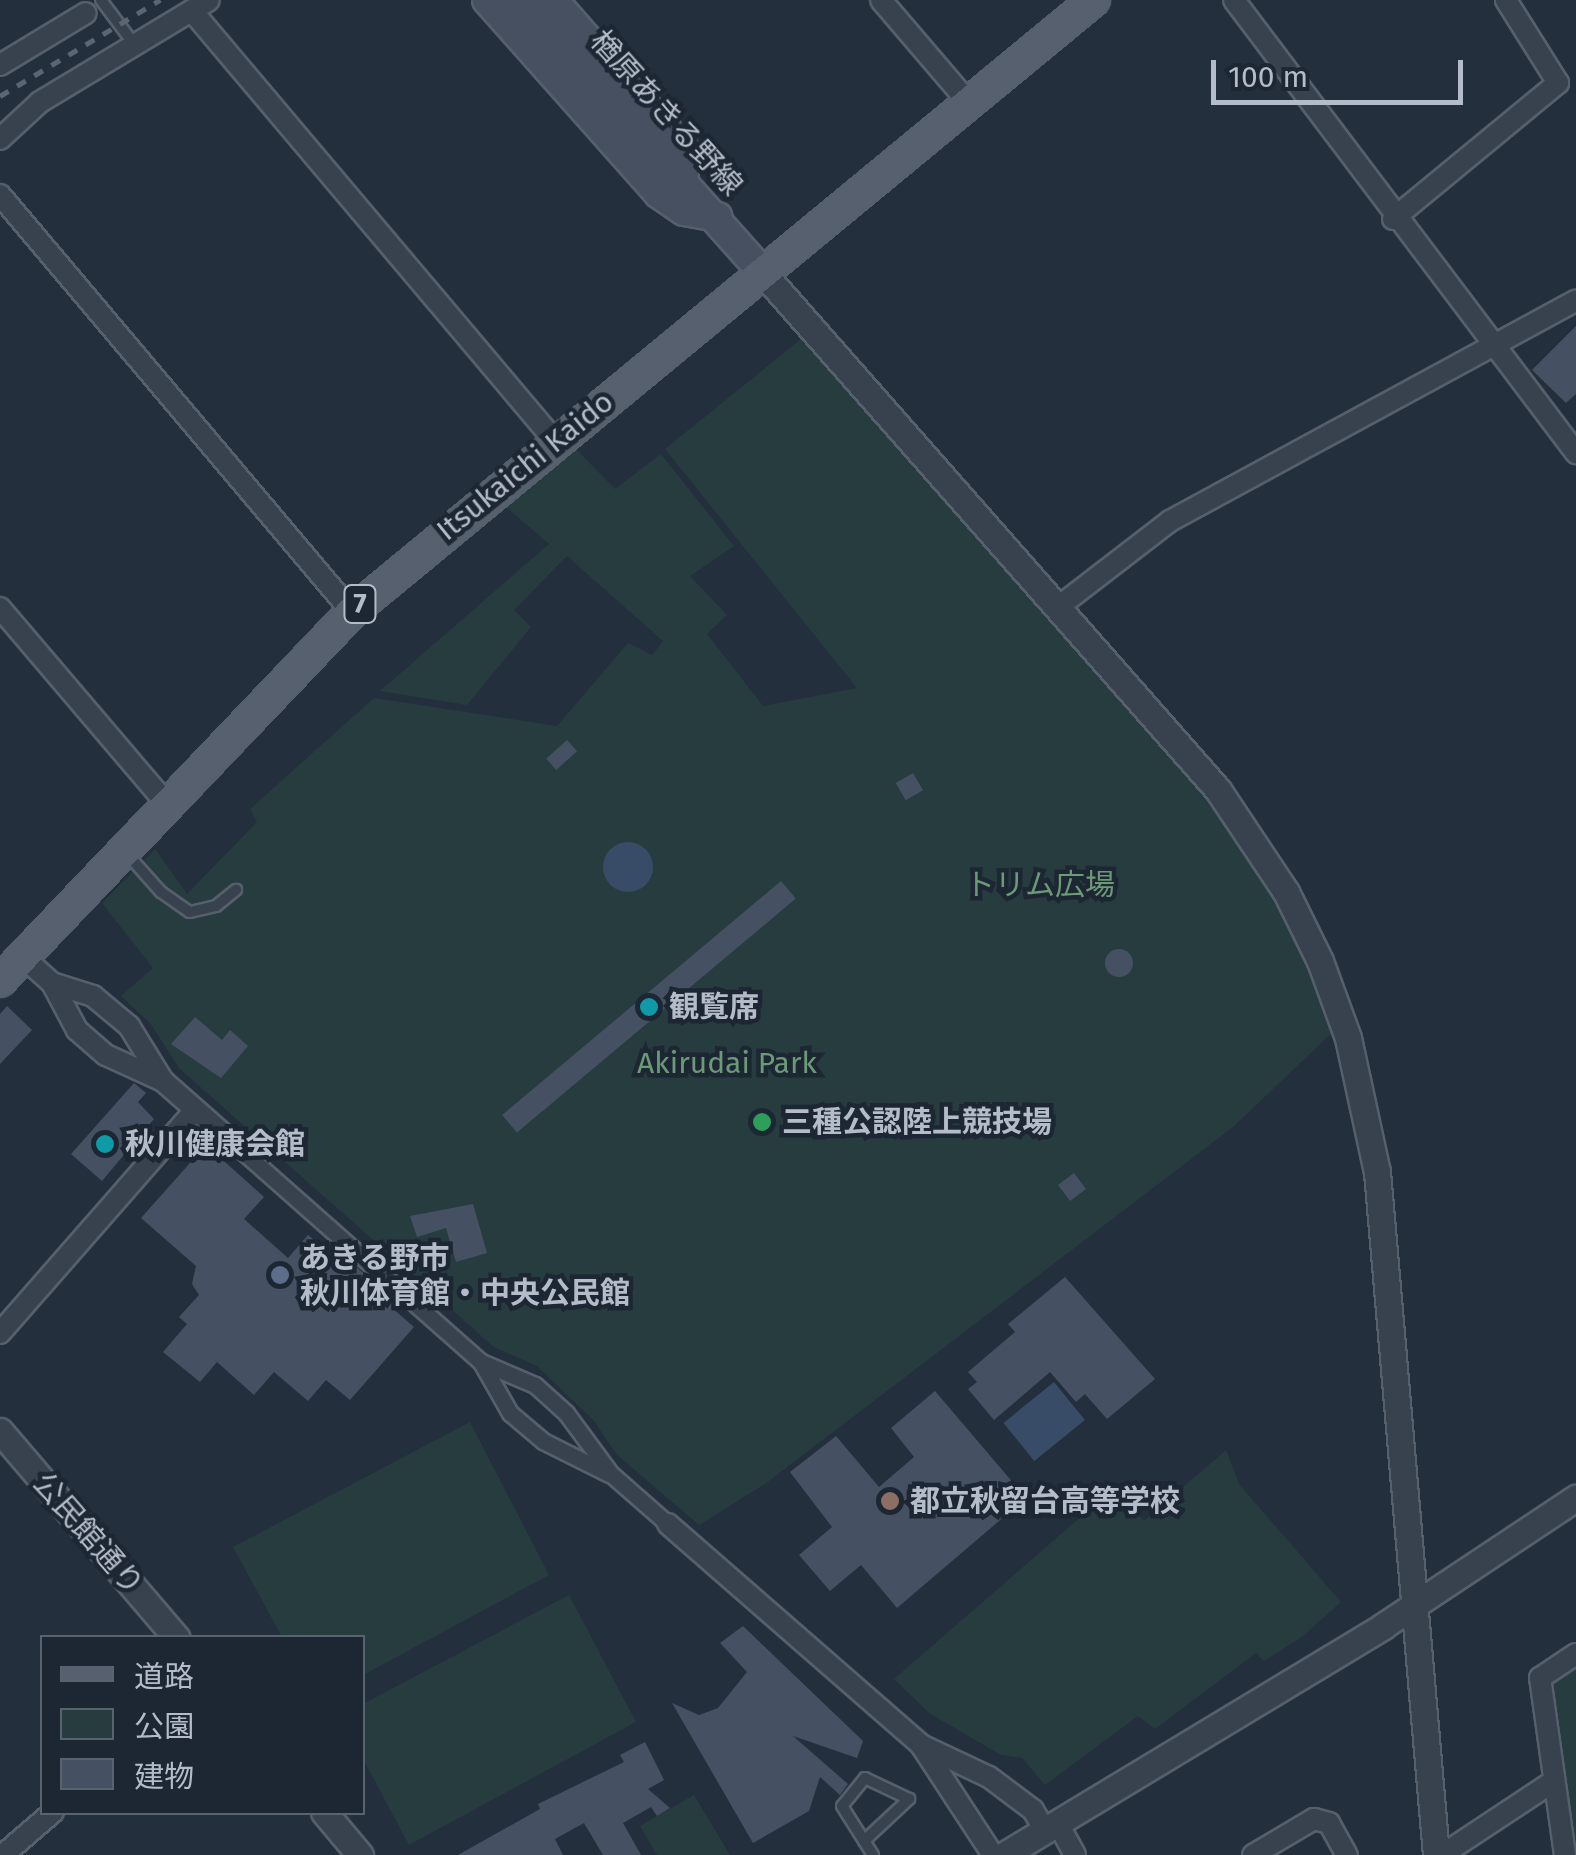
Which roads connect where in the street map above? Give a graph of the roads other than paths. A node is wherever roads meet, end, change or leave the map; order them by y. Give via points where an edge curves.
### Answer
1 (487, 0) edge
2 (520, 0) edge
3 (552, 0) edge
4 (880, 0) edge
5 (1094, 0) edge
6 (1234, 0) edge
7 (1506, 0) edge
8 (201, 5) edge
9 (94, 6) edge
10 (135, 45) junction
11 (0, 65) edge
12 (969, 104) junction
13 (0, 138) edge
14 (682, 180) junction
15 (0, 195) edge
16 (717, 217) junction
17 (1393, 219) junction
18 (762, 272) junction
19 (1576, 301) edge
20 (1495, 348) junction
21 (555, 441) junction
22 (1576, 453) edge
23 (0, 608) edge
24 (1058, 608) junction
25 (352, 612) junction
26 (168, 804) junction
27 (124, 850) junction
28 (236, 890) dead end
29 (23, 956) junction
30 (0, 981) edge
31 (52, 984) junction
32 (93, 996) junction
33 (70, 1018) junction
34 (128, 1026) junction
35 (106, 1056) junction
36 (162, 1081) junction
37 (196, 1110) junction
38 (222, 1133) joint
39 (0, 1334) edge
40 (481, 1362) junction
41 (527, 1381) junction
42 (505, 1404) junction
43 (573, 1421) junction
44 (0, 1430) edge
45 (553, 1448) junction
46 (611, 1474) junction
47 (1576, 1498) edge
48 (668, 1524) joint
49 (1414, 1606) junction
50 (174, 1635) edge
51 (1576, 1654) edge
52 (921, 1745) junction
53 (1554, 1782) junction
54 (50, 1815) edge
55 (327, 1815) edge
56 (1051, 1828) junction
57 (864, 1841) junction
58 (3, 1855) edge
59 (360, 1855) edge
60 (872, 1855) edge
61 (993, 1855) edge
62 (1004, 1855) edge
63 (1076, 1855) edge
64 (1253, 1855) edge
65 (1347, 1855) edge
66 (1439, 1855) edge
67 (1565, 1855) edge

1 - 16 main road via 659,194 684,211
2 - 14 main road, 楢原あきる野線
3 - 14 main road via 686,152
4 - 12 street
5 - 12 main road, Itsukaichi Kaido / 7
6 - 17 street
7 - 17 street via 1558,83
8 - 10 street
8 - 21 street
9 - 10 lane
9 - 11 street
10 - 13 street via 40,102
12 - 18 main road, Itsukaichi Kaido / 7
14 - 16 main road, 楢原あきる野線
15 - 25 street
16 - 18 main road, 楢原あきる野線
17 - 20 street
18 - 21 main road, Itsukaichi Kaido / 7
18 - 24 street
19 - 20 street
20 - 22 street
20 - 24 street via 1170,521
21 - 25 main road, Itsukaichi Kaido / 7
23 - 26 street
24 - 49 street via 1218,790 1262,854 1320,961 1345,1028 1377,1172
25 - 26 main road, Itsukaichi Kaido / 7
26 - 27 main road, Itsukaichi Kaido / 7
27 - 28 lane via 161,892 190,912 216,906
27 - 29 main road, Itsukaichi Kaido / 7
29 - 30 main road, Itsukaichi Kaido / 7
29 - 31 street
31 - 32 street
31 - 33 street
32 - 33 street via 80,998
32 - 34 street
33 - 35 street
34 - 35 street via 133,1043 124,1053
34 - 36 street
35 - 36 street
36 - 37 street
37 - 38 street
37 - 39 street
38 - 40 street
40 - 41 street
40 - 42 street
41 - 42 street via 518,1383
41 - 43 street
42 - 45 street
43 - 45 street via 565,1442
43 - 46 street
44 - 50 street, 公民館通り
45 - 46 street
46 - 48 street
47 - 49 street
48 - 52 street
49 - 56 street
49 - 66 street
51 - 53 street via 1540,1678
52 - 56 street via 989,1777
52 - 61 street
53 - 66 street
53 - 67 street
54 - 58 street
55 - 59 street
56 - 62 street
56 - 63 street
57 - 57 lane via 842,1806 865,1778 910,1798
57 - 60 lane
64 - 65 street via 1314,1819 1329,1823

